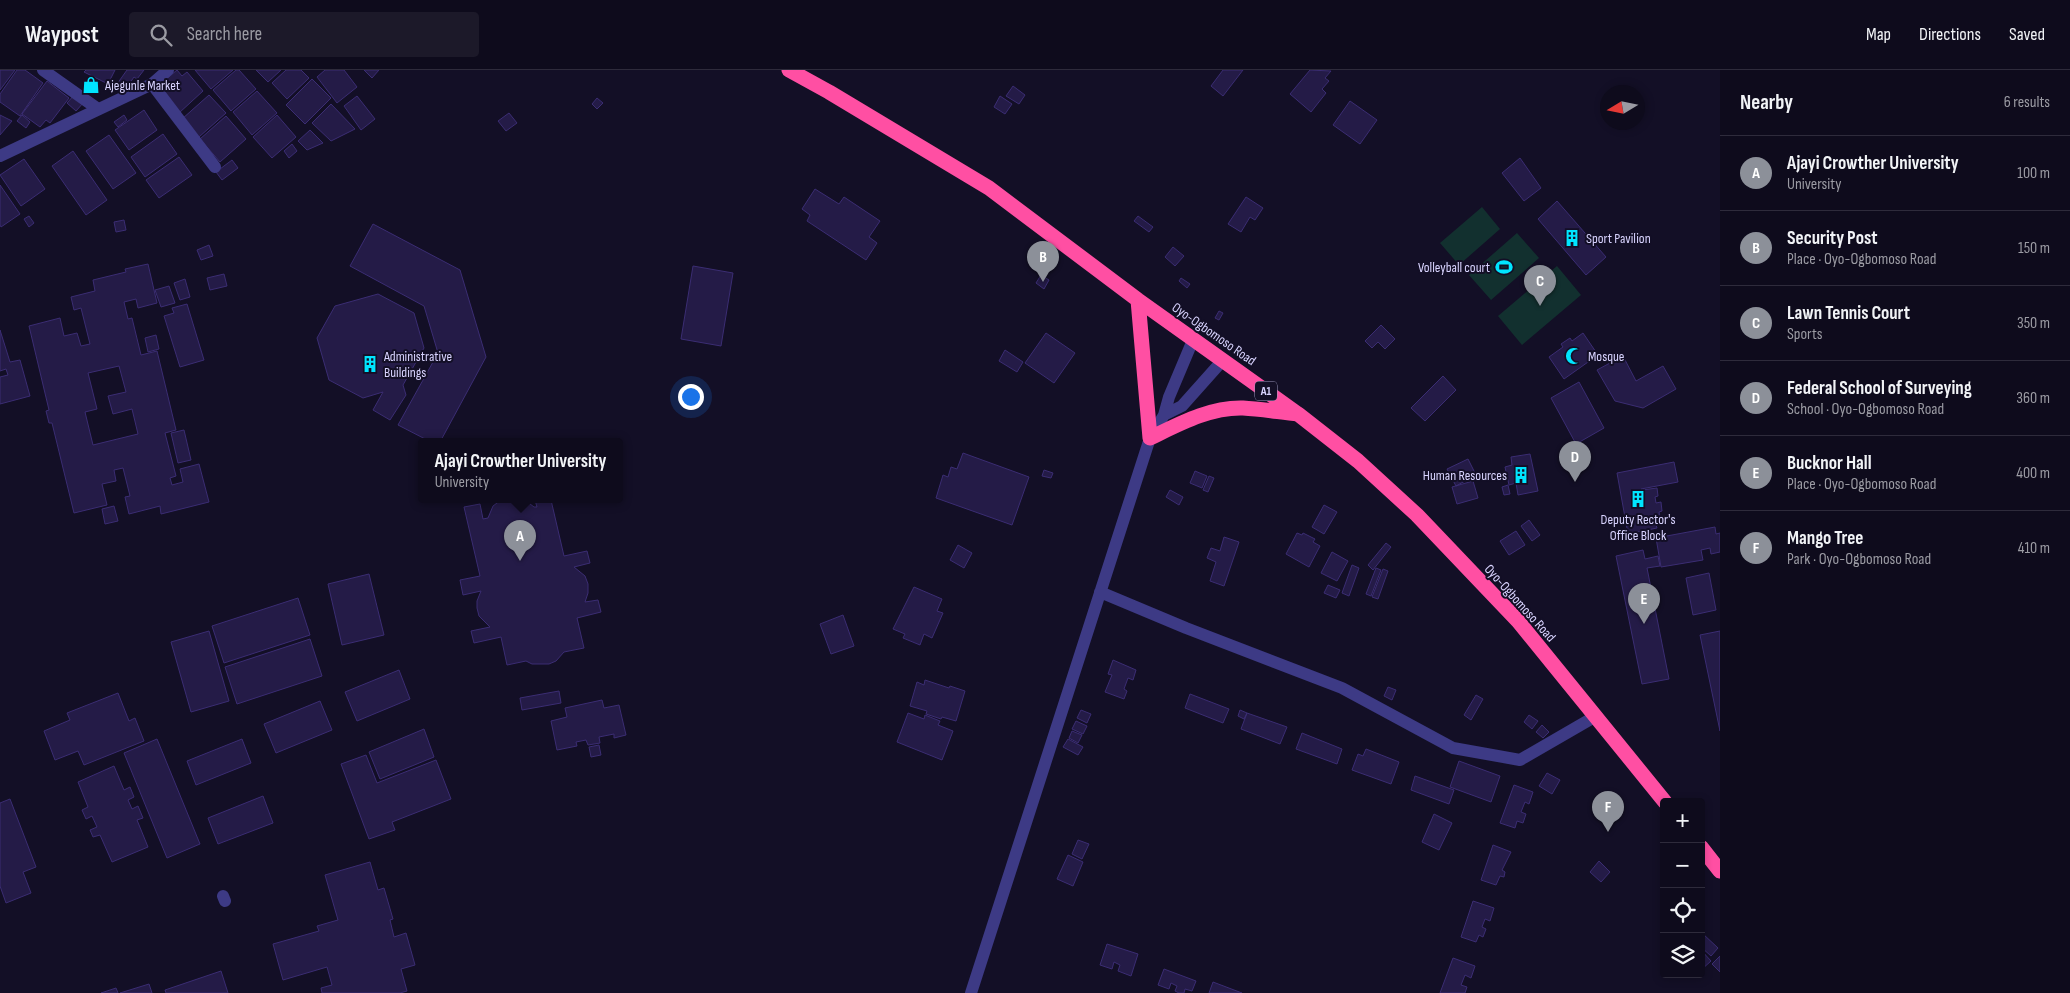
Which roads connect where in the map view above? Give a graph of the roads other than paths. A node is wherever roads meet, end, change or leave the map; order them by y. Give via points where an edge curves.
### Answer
1 (43, 70) edge
2 (168, 70) edge
3 (789, 70) edge
4 (152, 84) junction
5 (98, 109) junction
6 (0, 156) edge
7 (215, 167) dead end
8 (1138, 300) junction
9 (1193, 340) junction
10 (1223, 360) junction
11 (1298, 414) junction
12 (1164, 415) junction
13 (1150, 438) junction
14 (1100, 592) junction
15 (1596, 716) junction
16 (1662, 798) edge
17 (1705, 852) edge
18 (1720, 871) edge
19 (971, 993) edge

1 - 5 street
2 - 4 street
3 - 8 highway, Oyo-Ogbomoso Road / A1 via 989,188
4 - 5 street
4 - 7 street
5 - 6 street
8 - 9 highway, Oyo-Ogbomoso Road / A1
8 - 13 highway
9 - 10 highway, Oyo-Ogbomoso Road / A1
9 - 12 street
10 - 11 highway, Oyo-Ogbomoso Road / A1
10 - 12 street via 1182,406
11 - 13 highway via 1241,408 1214,412 1186,420
11 - 15 highway, Oyo-Ogbomoso Road / A1 via 1358,461 1417,515 1518,621
12 - 13 street
13 - 14 street
14 - 15 street via 1342,688 1453,748 1520,760
14 - 19 street
15 - 16 highway, Oyo-Ogbomoso Road / A1
17 - 18 highway

